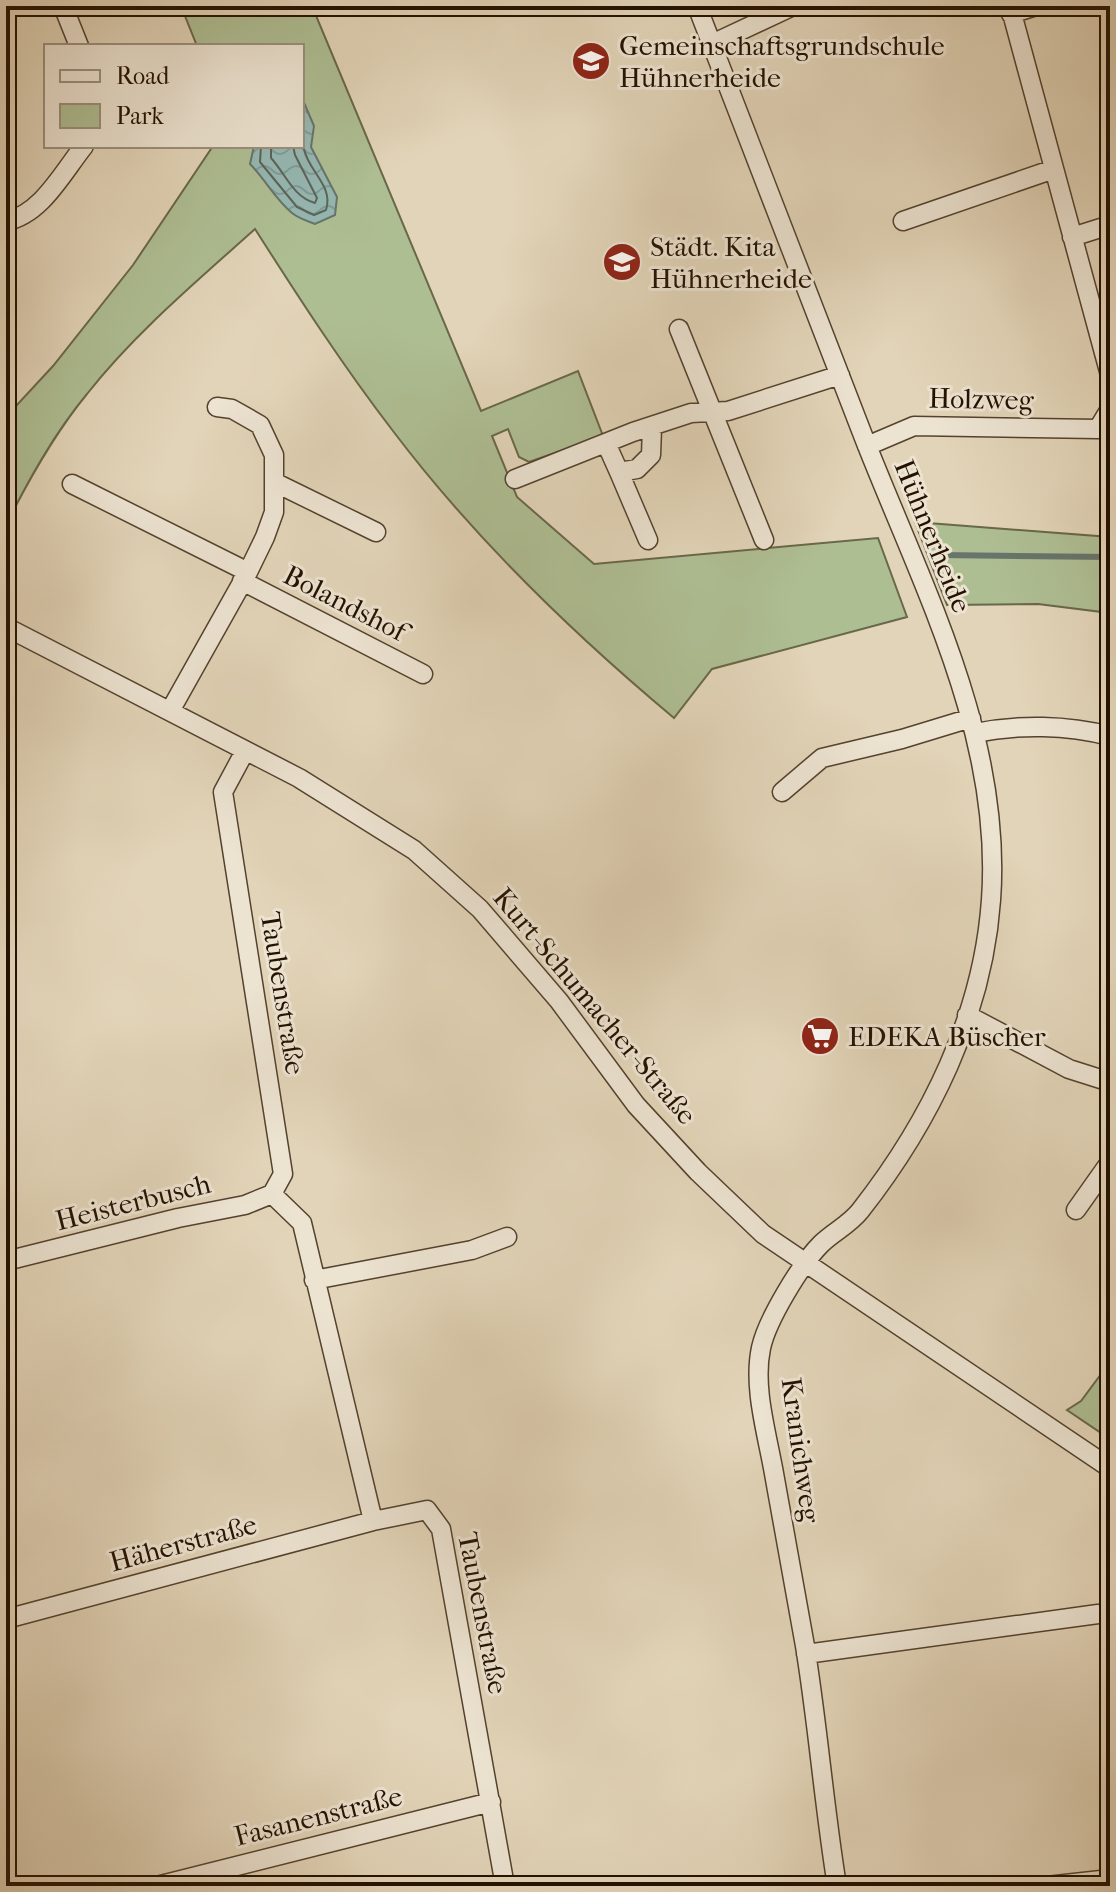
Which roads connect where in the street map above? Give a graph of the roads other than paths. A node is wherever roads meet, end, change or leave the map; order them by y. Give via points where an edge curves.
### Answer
1 (63, 6) edge
2 (697, 6) edge
3 (793, 6) edge
4 (1036, 6) edge
5 (1010, 10) edge
6 (78, 44) edge
7 (712, 44) junction
8 (82, 148) edge
9 (1054, 169) junction
10 (6, 221) edge
11 (903, 221) dead end
12 (1110, 225) edge
13 (1072, 237) junction
14 (679, 329) dead end
15 (840, 375) junction
16 (1110, 375) edge
17 (217, 407) dead end
18 (1110, 409) edge
19 (711, 413) junction
20 (652, 428) junction
21 (1104, 430) edge
22 (606, 443) junction
23 (867, 446) junction
24 (619, 472) junction
25 (515, 479) dead end
26 (276, 483) junction
27 (72, 484) dead end
28 (376, 532) dead end
29 (648, 540) dead end
30 (764, 540) dead end
31 (245, 577) junction
32 (6, 627) edge
33 (423, 674) dead end
34 (170, 711) junction
35 (973, 725) junction
36 (1110, 736) edge
37 (245, 751) junction
38 (782, 792) dead end
39 (967, 1015) junction
40 (1110, 1082) edge
41 (1110, 1162) edge
42 (272, 1194) junction
43 (1076, 1210) dead end
44 (507, 1237) dead end
45 (6, 1261) edge
46 (806, 1264) junction
47 (314, 1280) junction
48 (1110, 1468) edge
49 (373, 1521) junction
50 (1098, 1614) dead end
51 (6, 1619) edge
52 (806, 1654) junction
53 (491, 1802) junction
54 (1110, 1879) edge
55 (157, 1886) edge
56 (505, 1886) edge
57 (837, 1886) edge
58 (1047, 1886) edge

1 - 6 street
2 - 7 street, Hühnerheide
3 - 7 street
4 - 5 street
5 - 9 street
7 - 15 street, Hühnerheide
8 - 10 street via 35,207
9 - 11 street
9 - 13 street
12 - 13 street
13 - 16 street
14 - 19 street
15 - 19 street
15 - 23 street, Hühnerheide
17 - 26 street, Bolandshof via 260,425 274,455
18 - 21 street, Holzweg
19 - 20 street via 691,413
19 - 30 street
20 - 22 street
20 - 24 street via 653,445 645,464
21 - 23 street, Holzweg via 914,426
22 - 24 street
22 - 25 street
23 - 35 street, Hühnerheide
24 - 29 street
26 - 28 street
26 - 31 street, Bolandshof via 274,512
27 - 31 street, Bolandshof
31 - 33 street, Bolandshof
31 - 34 street, Bolandshof
32 - 34 street, Kurt-Schumacher-Straße
34 - 37 street, Kurt-Schumacher-Straße
35 - 36 street via 1076,727
35 - 38 street via 822,758
35 - 39 street, Hühnerheide via 991,825 991,898
37 - 42 street, Taubenstraße via 223,792 283,1174
37 - 46 street, Kurt-Schumacher-Straße via 414,850 480,909 559,1001 641,1111 763,1234
39 - 40 street via 1069,1069
39 - 46 street, Hühnerheide via 951,1062 918,1127 856,1216 820,1245
41 - 43 street
42 - 45 street, Heisterbusch via 245,1205
42 - 47 street via 302,1223
44 - 47 street via 472,1250
46 - 48 street, Kurt-Schumacher-Straße
46 - 52 street, Kranichweg via 775,1312 760,1350 760,1395
47 - 49 street
49 - 51 street, Häherstraße
49 - 53 street, Taubenstraße via 427,1510 441,1529
50 - 52 street
52 - 57 street, Kranichweg
53 - 55 street, Fasanenstraße
53 - 56 street, Taubenstraße
54 - 58 street

